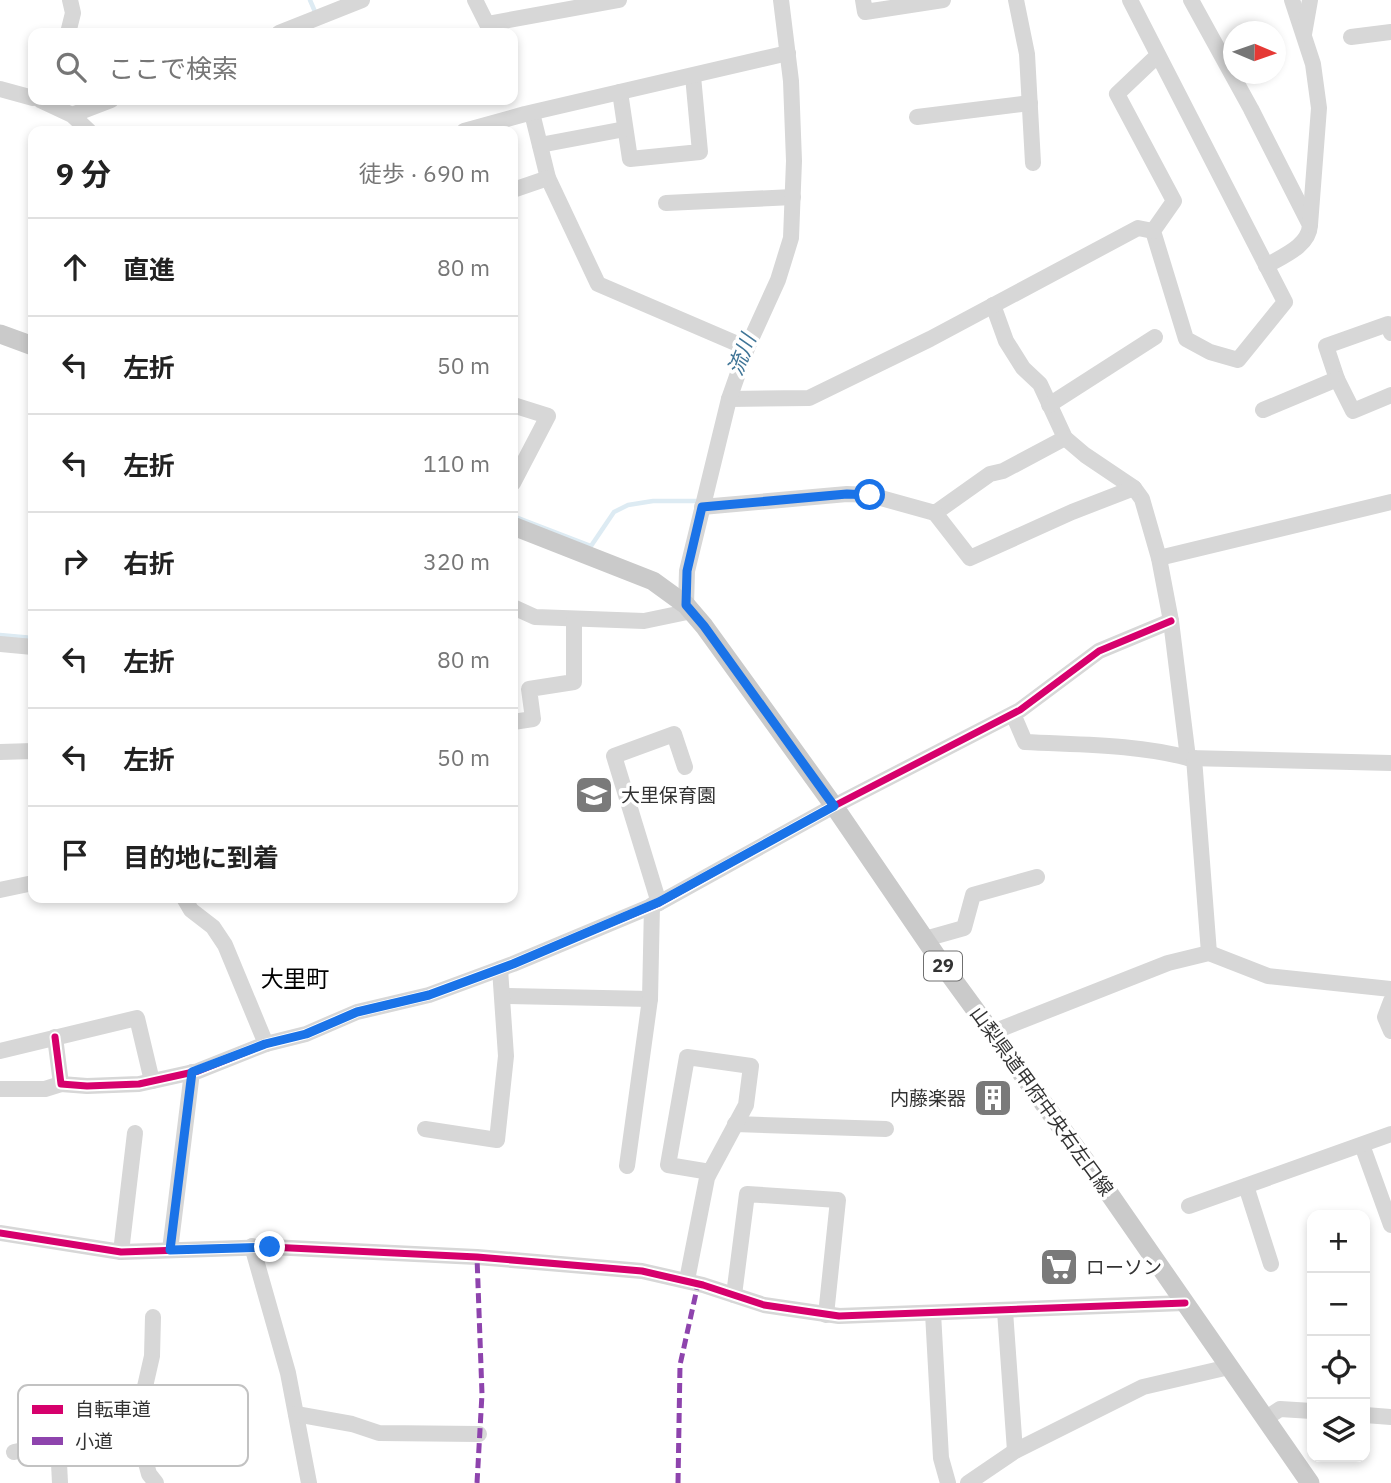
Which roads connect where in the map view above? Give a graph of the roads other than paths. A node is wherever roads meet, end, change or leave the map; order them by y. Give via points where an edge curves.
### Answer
1 (70, 0) edge
2 (362, 0) edge
3 (475, 0) edge
4 (619, 0) edge
5 (863, 0) edge
6 (943, 0) edge
7 (1016, 0) edge
8 (1148, 0) edge
9 (1191, 0) edge
10 (1292, 0) edge
11 (1310, 0) edge
12 (786, 1) edge
13 (1131, 3) edge
14 (69, 28) edge
15 (292, 28) edge
16 (1391, 32) edge
17 (1304, 36) junction
18 (1351, 37) dead end
19 (788, 53) junction
20 (1157, 56) junction
21 (693, 76) junction
22 (0, 89) edge
23 (620, 92) junction
24 (28, 97) edge
25 (1030, 103) junction
26 (82, 105) edge
27 (65, 108) edge
28 (532, 113) junction
29 (917, 117) dead end
30 (84, 126) edge
31 (483, 126) edge
32 (625, 130) junction
33 (540, 145) junction
34 (1033, 163) dead end
35 (548, 178) junction
36 (518, 188) edge
37 (793, 197) junction
38 (666, 203) dead end
39 (1310, 225) junction
40 (1153, 231) junction
41 (1266, 266) junction
42 (993, 305) junction
43 (1391, 333) edge
44 (0, 334) edge
45 (1155, 337) dead end
46 (28, 344) edge
47 (747, 348) junction
48 (1337, 379) junction
49 (1391, 395) edge
50 (729, 400) junction
51 (1049, 405) junction
52 (518, 406) edge
53 (1263, 410) dead end
54 (1065, 438) junction
55 (518, 473) edge
56 (1134, 488) junction
57 (1391, 502) edge
58 (702, 507) junction
59 (935, 513) junction
60 (518, 528) edge
61 (1159, 558) junction
62 (689, 608) junction
63 (518, 609) edge
64 (574, 619) junction
65 (1171, 621) junction
66 (0, 644) edge
67 (28, 647) edge
68 (1013, 714) junction
69 (518, 721) edge
70 (28, 751) edge
71 (0, 752) edge
72 (1191, 758) junction
73 (1391, 762) edge
74 (685, 767) dead end
75 (834, 806) junction
76 (1037, 877) dead end
77 (28, 884) edge
78 (0, 890) edge
79 (187, 903) edge
80 (656, 904) junction
81 (925, 939) junction
82 (1209, 953) junction
83 (500, 969) junction
84 (1391, 989) edge
85 (502, 996) junction
86 (650, 999) junction
87 (1391, 1001) edge
88 (1391, 1031) edge
89 (993, 1032) junction
90 (55, 1037) junction
91 (265, 1044) junction
92 (0, 1051) edge
93 (192, 1072) junction
94 (152, 1081) junction
95 (61, 1084) junction
96 (0, 1089) edge
97 (735, 1124) junction
98 (425, 1129) dead end
99 (886, 1129) dead end
100 (135, 1133) dead end
101 (1391, 1134) edge
102 (1362, 1144) junction
103 (627, 1166) dead end
104 (710, 1172) junction
105 (1246, 1186) junction
106 (1189, 1206) dead end
107 (1391, 1225) edge
108 (0, 1233) edge
109 (252, 1246) junction
110 (170, 1250) junction
111 (121, 1252) junction
112 (1271, 1264) dead end
113 (687, 1280) junction
114 (734, 1295) junction
115 (1185, 1303) junction
116 (1005, 1311) junction
117 (933, 1313) junction
118 (827, 1315) junction
119 (153, 1317) dead end
120 (1229, 1367) junction
121 (145, 1385) edge
122 (1307, 1411) edge
123 (296, 1415) junction
124 (1370, 1415) edge
125 (1391, 1417) edge
126 (1266, 1418) junction
127 (479, 1434) dead end
128 (18, 1451) edge
129 (1015, 1451) junction
130 (13, 1452) dead end
131 (147, 1466) edge
132 (156, 1483) edge
133 (309, 1483) edge
134 (948, 1483) edge
135 (968, 1483) edge
136 (1310, 1483) edge

1 - 14 street
2 - 15 street
3 - 4 street via 487,24
5 - 6 street via 865,12
7 - 25 street via 1027,54
8 - 13 street
9 - 39 street
10 - 17 street
11 - 17 street
12 - 19 street
13 - 20 street
16 - 18 street
17 - 39 street via 1319,108
19 - 21 street
19 - 37 street
20 - 40 street via 1117,94 1174,201
20 - 41 street
21 - 23 street
21 - 32 street via 700,152 630,159
22 - 24 street
23 - 28 street
23 - 32 street
25 - 29 street
25 - 34 street
26 - 27 street
27 - 30 street
28 - 31 street
28 - 33 street
32 - 33 street
33 - 35 street
35 - 36 street
35 - 47 street via 598,285
37 - 38 street
37 - 47 street via 787,255
39 - 41 street via 1304,242
40 - 41 street via 1186,339 1210,352 1238,360 1285,302
40 - 42 street via 1138,228
42 - 50 street via 809,398
42 - 51 street via 1006,341 1040,384
43 - 48 street via 1388,324 1326,346
44 - 46 main road
45 - 51 street
47 - 50 street
48 - 49 street via 1353,411
48 - 53 street
50 - 58 street
51 - 54 street
52 - 55 street via 548,415
54 - 56 street
54 - 59 street via 990,474
56 - 59 street via 970,558
56 - 61 street via 1142,499
57 - 61 street
58 - 59 street via 847,494 870,495
58 - 62 street via 687,571
60 - 62 main road, 山梨県道甲府中央右左口線 / 29 via 653,581
61 - 65 street
62 - 64 street via 644,621
62 - 75 main road, 山梨県道甲府中央右左口線 / 29
63 - 64 street via 535,617
64 - 69 street via 574,682 529,689 533,719
65 - 68 street via 1099,651
65 - 72 street
66 - 67 street
68 - 72 street via 1025,742 1133,748
68 - 75 street
70 - 71 street
72 - 73 street
72 - 82 street
74 - 80 street via 674,734 614,756
75 - 80 street
75 - 81 main road, 山梨県道甲府中央右左口線 / 29
76 - 81 street via 973,895 964,928
77 - 78 street
79 - 91 street via 225,945
80 - 83 street
80 - 86 street
81 - 89 main road, 山梨県道甲府中央右左口線 / 29
82 - 84 street via 1268,976
82 - 89 street via 1168,963
83 - 85 street
83 - 91 street
85 - 86 street
85 - 98 street via 506,1056 496,1140
86 - 103 street
87 - 88 street via 1385,1017
89 - 115 main road, 山梨県道甲府中央右左口線 / 29
90 - 92 street
90 - 94 street via 137,1018
90 - 95 street
91 - 93 street
93 - 94 street
93 - 110 street
94 - 95 street
95 - 96 street via 45,1089
97 - 99 street
97 - 104 street
97 - 104 street via 746,1105 751,1066 687,1057 668,1165
100 - 111 street
101 - 102 street
102 - 105 street
102 - 107 street
104 - 113 street
105 - 106 street
105 - 112 street
108 - 111 street
109 - 110 street
109 - 113 street via 477,1257 642,1271
109 - 123 street
110 - 111 street
113 - 114 street
114 - 118 street
114 - 118 street via 747,1194 838,1200
115 - 116 street
115 - 120 main road, 山梨県道甲府中央右左口線 / 29
116 - 117 street
116 - 129 street
117 - 118 street
117 - 134 street via 941,1458
119 - 121 street
120 - 126 main road, 山梨県道甲府中央右左口線 / 29
120 - 129 street via 1143,1387
122 - 126 street via 1280,1409
123 - 127 street via 379,1433
123 - 133 street
124 - 125 street
126 - 136 main road, 山梨県道甲府中央右左口線 / 29
128 - 130 street
129 - 135 street
131 - 132 street

